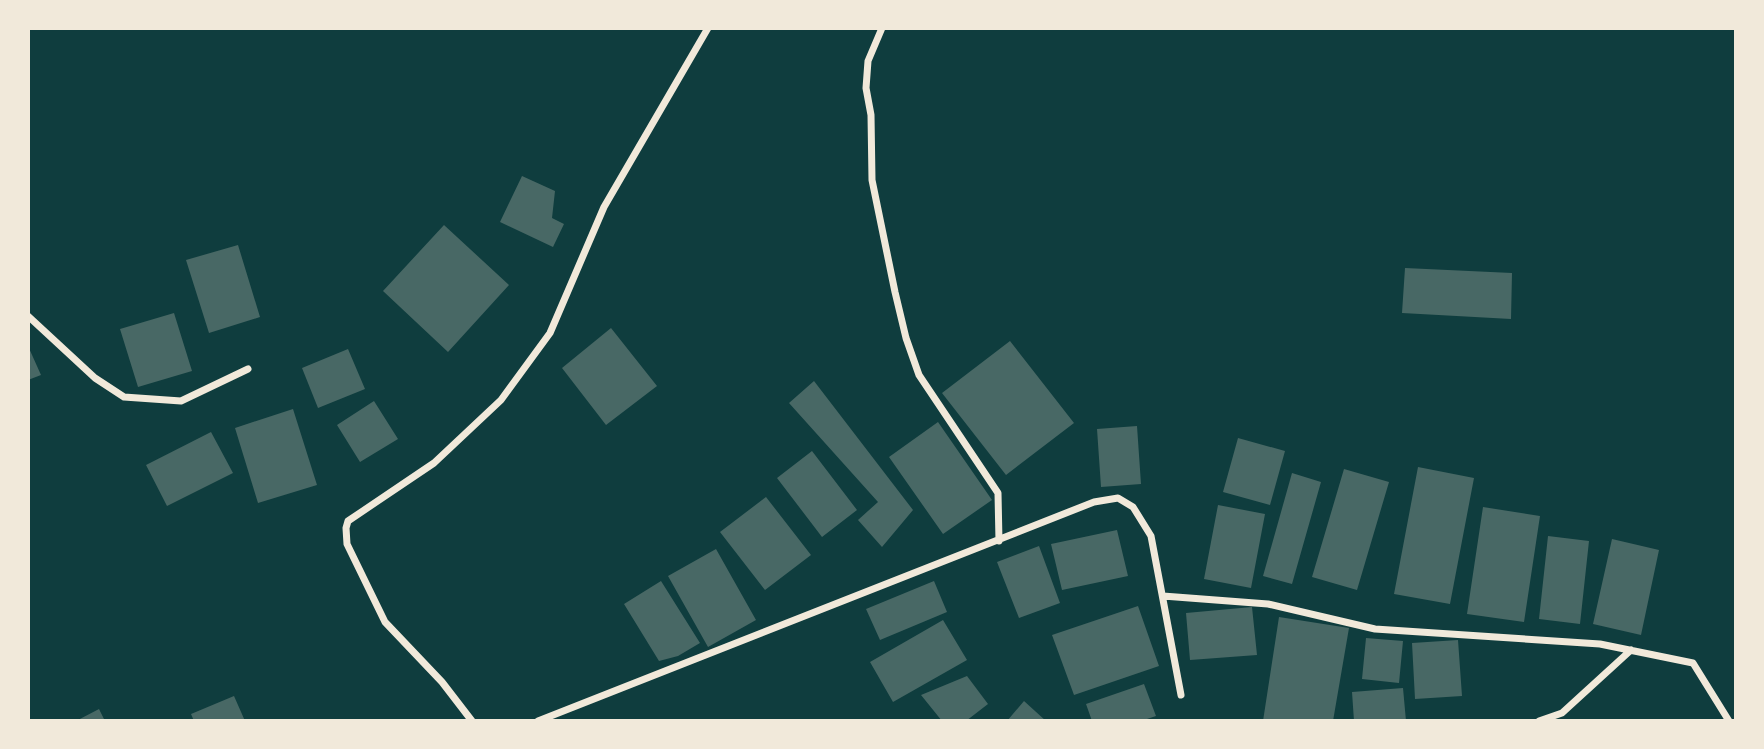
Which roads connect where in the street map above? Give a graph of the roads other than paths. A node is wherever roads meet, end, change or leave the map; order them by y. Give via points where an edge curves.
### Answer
1 (708, 28) edge
2 (882, 28) edge
3 (28, 316) edge
4 (248, 369) dead end
5 (999, 541) junction
6 (1163, 596) junction
7 (1631, 650) junction
8 (1181, 695) dead end
9 (472, 721) edge
10 (538, 721) edge
11 (1539, 721) edge
12 (1729, 721) edge

1 - 9 street via 604,207 550,332 501,400 434,463 348,521 347,544 386,622
2 - 5 street via 868,61 866,88 872,180 895,292 919,376 998,493
3 - 4 street via 95,378 124,397 181,401
5 - 6 street via 1094,502 1118,498 1133,508 1152,536
5 - 10 street
6 - 7 street via 1269,604 1375,629
6 - 8 street
7 - 11 street via 1562,713
7 - 12 street via 1693,663

